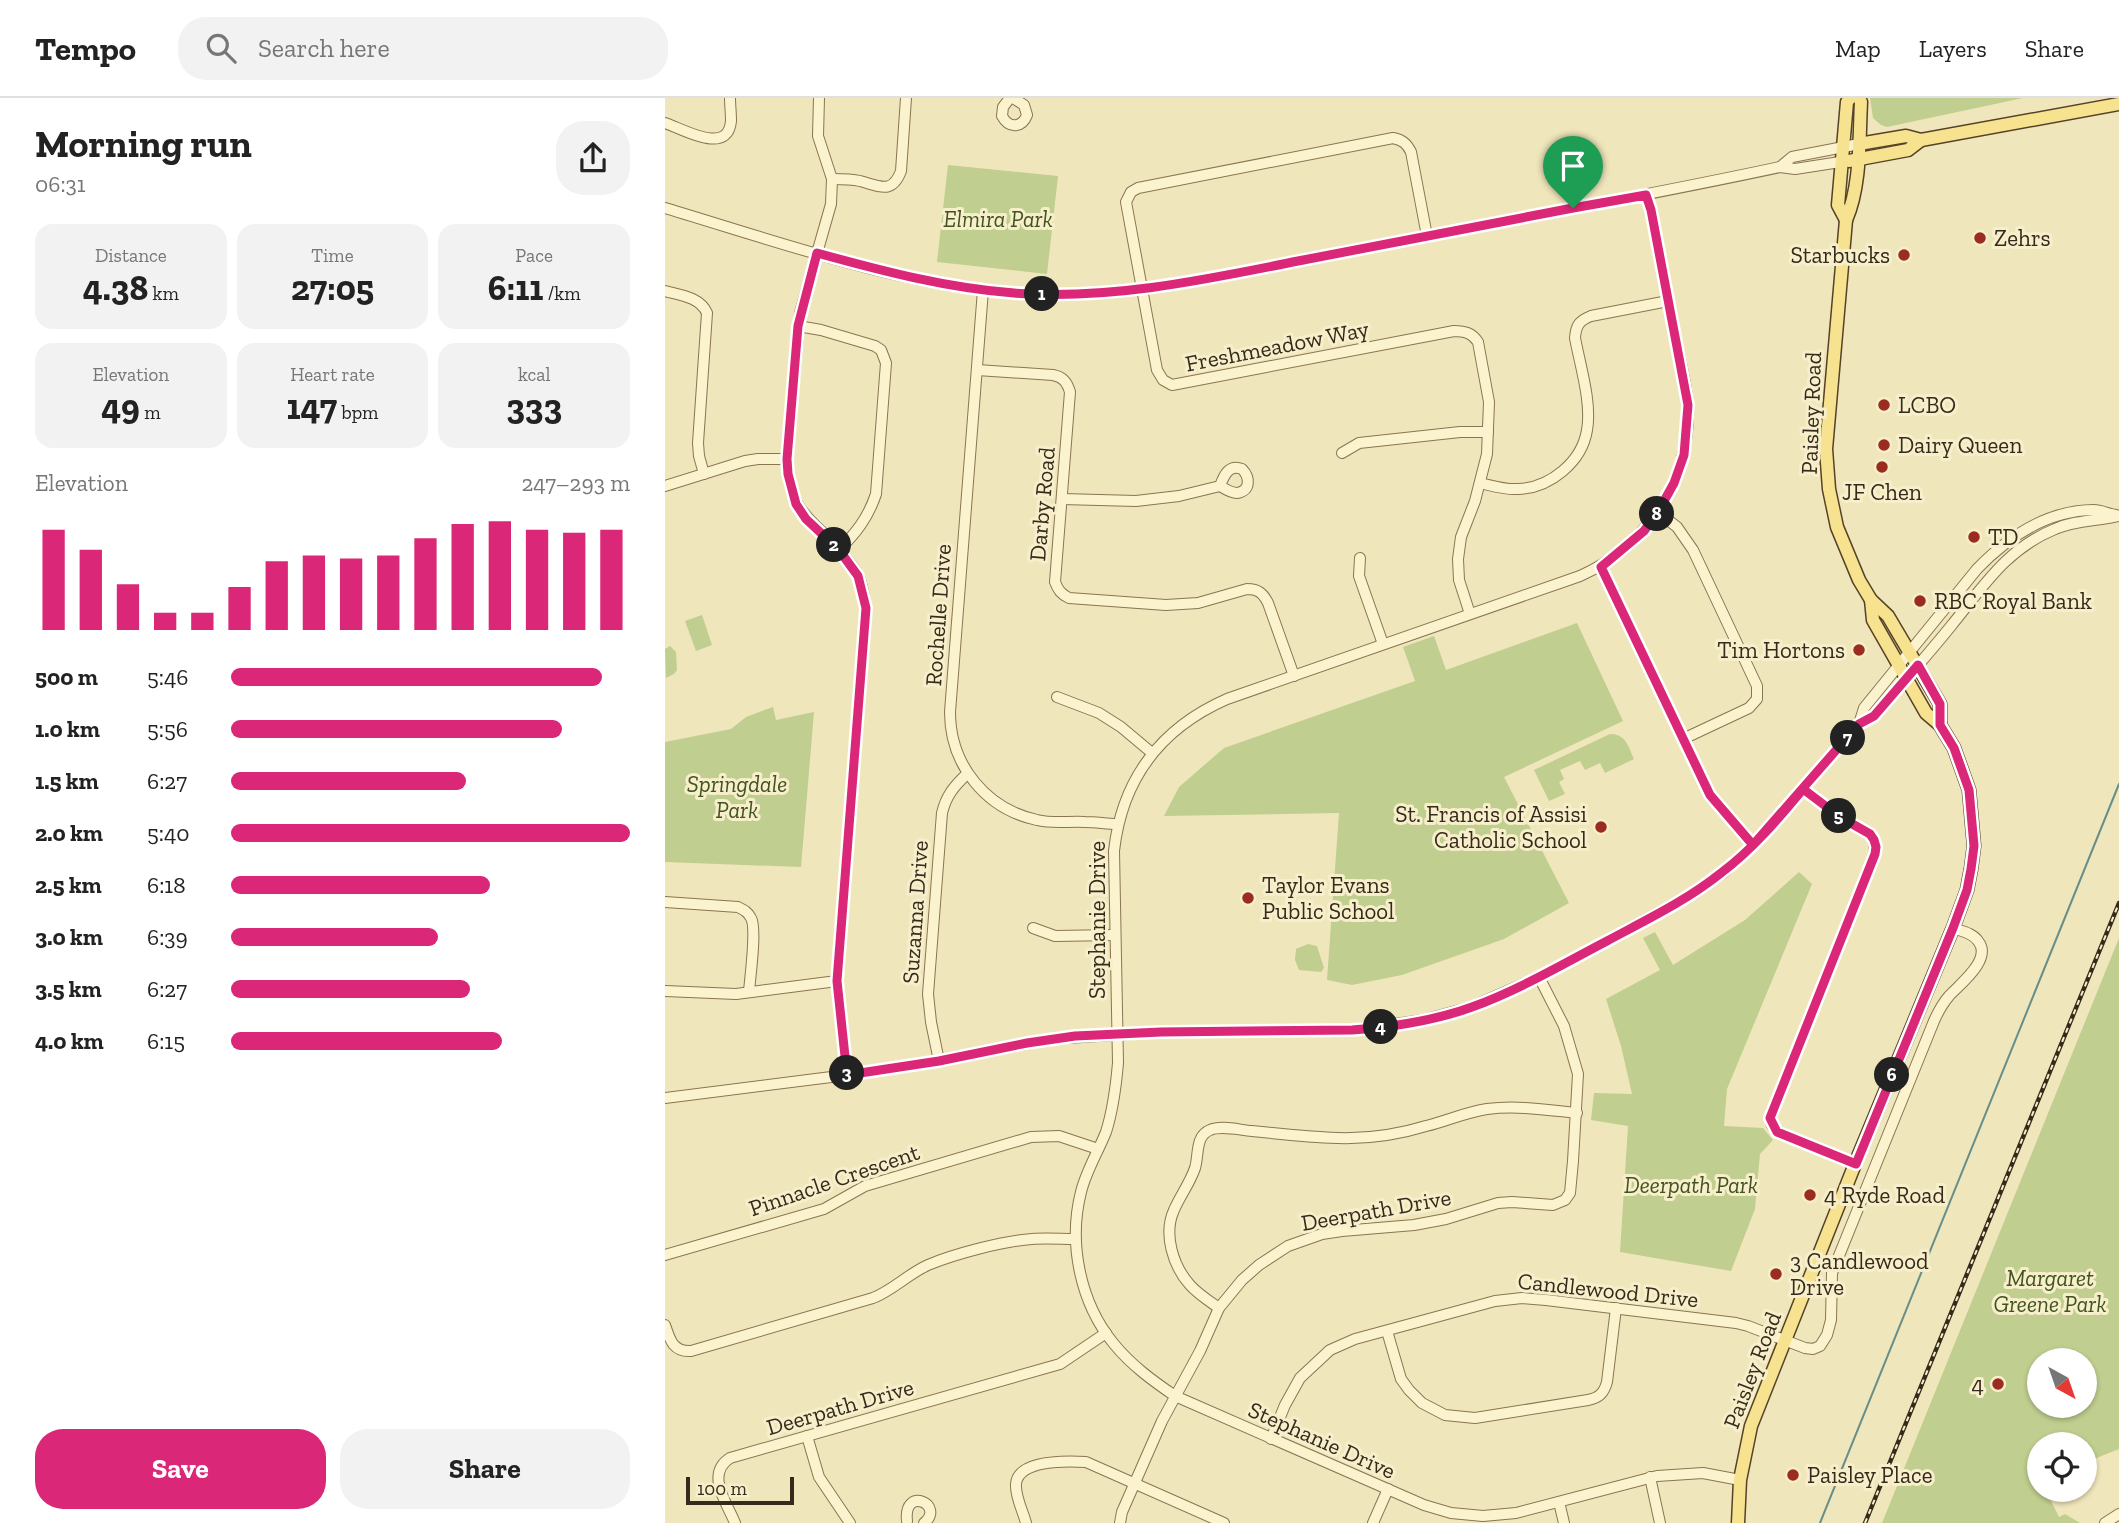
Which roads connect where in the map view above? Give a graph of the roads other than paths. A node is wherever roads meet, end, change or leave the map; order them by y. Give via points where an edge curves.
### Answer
1 (730, 98) edge
2 (819, 98) edge
3 (906, 98) edge
4 (1850, 98) edge
5 (1859, 98) edge
6 (2119, 104) edge
7 (665, 123) edge
8 (1921, 140) junction
9 (1859, 144) junction
10 (1842, 147) junction
11 (1857, 159) junction
12 (1840, 163) junction
13 (1780, 167) junction
14 (832, 179) junction
15 (1646, 195) junction
16 (665, 208) edge
17 (1846, 220) junction
18 (1427, 236) junction
19 (817, 253) junction
20 (665, 290) edge
21 (983, 290) junction
22 (1141, 290) junction
23 (1668, 301) junction
24 (798, 326) junction
25 (977, 370) junction
26 (1488, 432) junction
27 (1342, 453) dead end
28 (787, 459) junction
29 (704, 474) junction
30 (1481, 483) junction
31 (665, 486) edge
32 (1220, 486) dead end
33 (1062, 499) junction
34 (1658, 512) junction
35 (2119, 516) edge
36 (839, 550) junction
37 (1360, 558) dead end
38 (1601, 567) junction
39 (1871, 600) junction
40 (1470, 614) junction
41 (1383, 645) junction
42 (1909, 652) junction
43 (1918, 665) junction
44 (1898, 666) junction
45 (1294, 676) junction
46 (1906, 679) junction
47 (1057, 697) dead end
48 (1859, 724) junction
49 (1940, 725) junction
50 (1683, 739) junction
51 (1152, 752) junction
52 (967, 774) junction
53 (1803, 789) junction
54 (1117, 824) junction
55 (1753, 845) junction
56 (665, 902) edge
57 (1033, 928) dead end
58 (1953, 928) junction
59 (1115, 935) junction
60 (1539, 977) junction
61 (837, 981) junction
62 (665, 991) edge
63 (749, 992) junction
64 (1117, 1034) junction
65 (939, 1061) junction
66 (847, 1075) junction
67 (665, 1098) edge
68 (1577, 1113) junction
69 (1098, 1149) junction
70 (1856, 1164) junction
71 (1075, 1239) junction
72 (665, 1255) edge
73 (1219, 1308) junction
74 (1616, 1308) junction
75 (665, 1325) edge
76 (1387, 1331) junction
77 (1106, 1333) junction
78 (1785, 1341) junction
79 (1175, 1396) junction
80 (807, 1437) junction
81 (1271, 1439) junction
82 (1650, 1477) junction
83 (1739, 1480) junction
84 (1134, 1483) junction
85 (1388, 1489) junction
86 (1559, 1502) junction
87 (2119, 1514) edge
88 (907, 1522) edge
89 (735, 1523) edge
90 (850, 1523) edge
91 (924, 1523) edge
92 (1026, 1523) edge
93 (1120, 1523) edge
94 (1224, 1523) edge
95 (1373, 1523) edge
96 (1564, 1523) edge
97 (1660, 1523) edge
98 (1738, 1523) edge
99 (2105, 1523) edge

1 - 7 street via 729,130 715,139
2 - 14 street via 818,136
3 - 14 street via 901,170 893,184 881,187
4 - 10 main road, Paisley Road
5 - 9 main road, Paisley Road
6 - 8 main road
8 - 9 main road via 1906,136
8 - 11 main road via 1908,150
9 - 10 street
9 - 11 main road, Paisley Road
10 - 12 main road, Paisley Road
10 - 13 street via 1792,157
11 - 12 main road
11 - 17 main road, Paisley Road via 1854,202
12 - 13 street
12 - 17 main road, Paisley Road via 1838,205
13 - 15 street
14 - 19 street via 831,204
15 - 18 street
15 - 23 street, Stephanie Drive
16 - 19 street
17 - 39 main road, Paisley Road via 1826,449 1837,527
18 - 22 street
18 - 22 street, Freshmeadow Way via 1411,152 1400,139 1393,138 1138,188 1127,197 1126,207
19 - 21 street via 921,280
19 - 24 street
20 - 29 street via 698,300 707,313 698,443
21 - 22 street via 1069,295
21 - 25 street, Rochelle Drive
22 - 26 street, Freshmeadow Way via 1157,370 1172,385 1464,331 1478,342 1488,391
23 - 30 street via 1591,316 1576,327 1587,430 1578,454 1563,471 1546,483 1518,489
23 - 34 street, Stephanie Drive via 1684,378 1687,429 1684,455
24 - 28 street
24 - 36 street via 875,346 886,363 876,495 863,523
25 - 33 street, Darby Road via 1053,374 1067,383
25 - 52 street, Rochelle Drive via 950,712 954,744
26 - 27 street via 1359,443
26 - 30 street, Freshmeadow Way
28 - 29 street via 745,461
28 - 36 street via 796,504
29 - 31 street
30 - 40 street, Freshmeadow Way via 1458,547 1459,580
32 - 33 street via 1136,501
33 - 45 street, Darby Road via 1055,582 1062,595 1166,606 1254,589 1265,596
34 - 38 street, Stephanie Drive via 1644,531
34 - 50 street via 1677,527 1693,550 1757,685 1757,699 1749,708
35 - 42 street via 2096,510 2070,513 2023,531 1992,553
35 - 43 street via 2070,523 2017,550
36 - 61 street via 858,576 866,618
37 - 41 street via 1359,576
38 - 40 street, Stephanie Drive
38 - 50 street
39 - 42 main road, Paisley Road via 1888,616
39 - 44 main road, Paisley Road via 1873,620
40 - 41 street, Stephanie Drive
41 - 45 street, Stephanie Drive
42 - 43 main road, Paisley Road
42 - 44 street
43 - 46 street
43 - 49 main road, Paisley Road via 1940,704
44 - 46 main road, Paisley Road
44 - 48 street via 1864,708
45 - 51 street, Stephanie Drive via 1205,709
46 - 48 street via 1874,716
46 - 49 main road, Paisley Road via 1926,713
47 - 51 street via 1099,713
48 - 53 street
49 - 58 main road, Paisley Road via 1962,767 1973,817 1971,869
50 - 55 street via 1710,795
51 - 54 street, Stephanie Drive via 1133,783
52 - 54 street, Rochelle Drive via 997,803 1025,817
52 - 65 street, Suzanna Drive via 949,793 942,813 928,994
53 - 55 street
53 - 70 street via 1870,834 1876,847 1770,1118 1777,1132
54 - 59 street, Stephanie Drive
55 - 60 street via 1679,903
56 - 63 street via 745,910 754,929
57 - 59 street via 1055,936
58 - 70 main road, Paisley Road
58 - 78 street, Candlewood Drive via 1976,938 1982,950 1980,959 1939,1011 1835,1264 1827,1335 1813,1349
59 - 64 street, Stephanie Drive
60 - 64 street via 1445,1016 1377,1028
60 - 68 street, Deerpath Drive via 1573,1053 1578,1074
61 - 63 street
61 - 66 street
62 - 63 street
64 - 65 street via 1052,1039
64 - 69 street, Stephanie Drive via 1116,1083
65 - 66 street
66 - 67 street
68 - 73 street, Deerpath Drive via 1570,1193 1560,1203 1498,1203 1446,1219 1303,1240 1259,1265
68 - 73 street via 1490,1109 1415,1130 1359,1138 1207,1131 1199,1142 1192,1176 1172,1213 1170,1235 1182,1274
69 - 71 street, Stephanie Drive via 1081,1191
69 - 72 street, Pinnacle Crescent via 1059,1136 1031,1137 865,1185 824,1209
70 - 78 main road, Paisley Road
71 - 75 street via 998,1244 936,1262 873,1298 691,1351 672,1345
71 - 77 street, Stephanie Drive via 1084,1290
73 - 79 street, Deerpath Drive
74 - 76 street, Candlewood Drive via 1509,1299
74 - 76 street via 1603,1393 1588,1401 1475,1418 1445,1415 1422,1403 1401,1378
74 - 78 street, Candlewood Drive via 1736,1323
76 - 81 street, Candlewood Drive via 1339,1345 1310,1367 1291,1392
77 - 79 street, Stephanie Drive via 1136,1367
77 - 80 street, Deerpath Drive via 1061,1364
78 - 83 main road, Paisley Road via 1751,1426
79 - 81 street, Stephanie Drive
79 - 84 street, Deerpath Drive
80 - 89 street, Deerpath Drive via 730,1458 721,1466 718,1484
80 - 90 street via 819,1477
81 - 85 street, Stephanie Drive
82 - 83 street, Stephanie Drive via 1703,1473
82 - 86 street, Stephanie Drive
82 - 97 street
83 - 98 main road, Paisley Road
84 - 92 street via 1086,1462 1065,1460 1026,1470 1016,1483
84 - 93 street, Deerpath Drive
84 - 94 street
85 - 86 street, Stephanie Drive via 1451,1513 1483,1516
85 - 95 street
86 - 96 street
87 - 99 street
88 - 91 street via 908,1506 920,1500 931,1511

